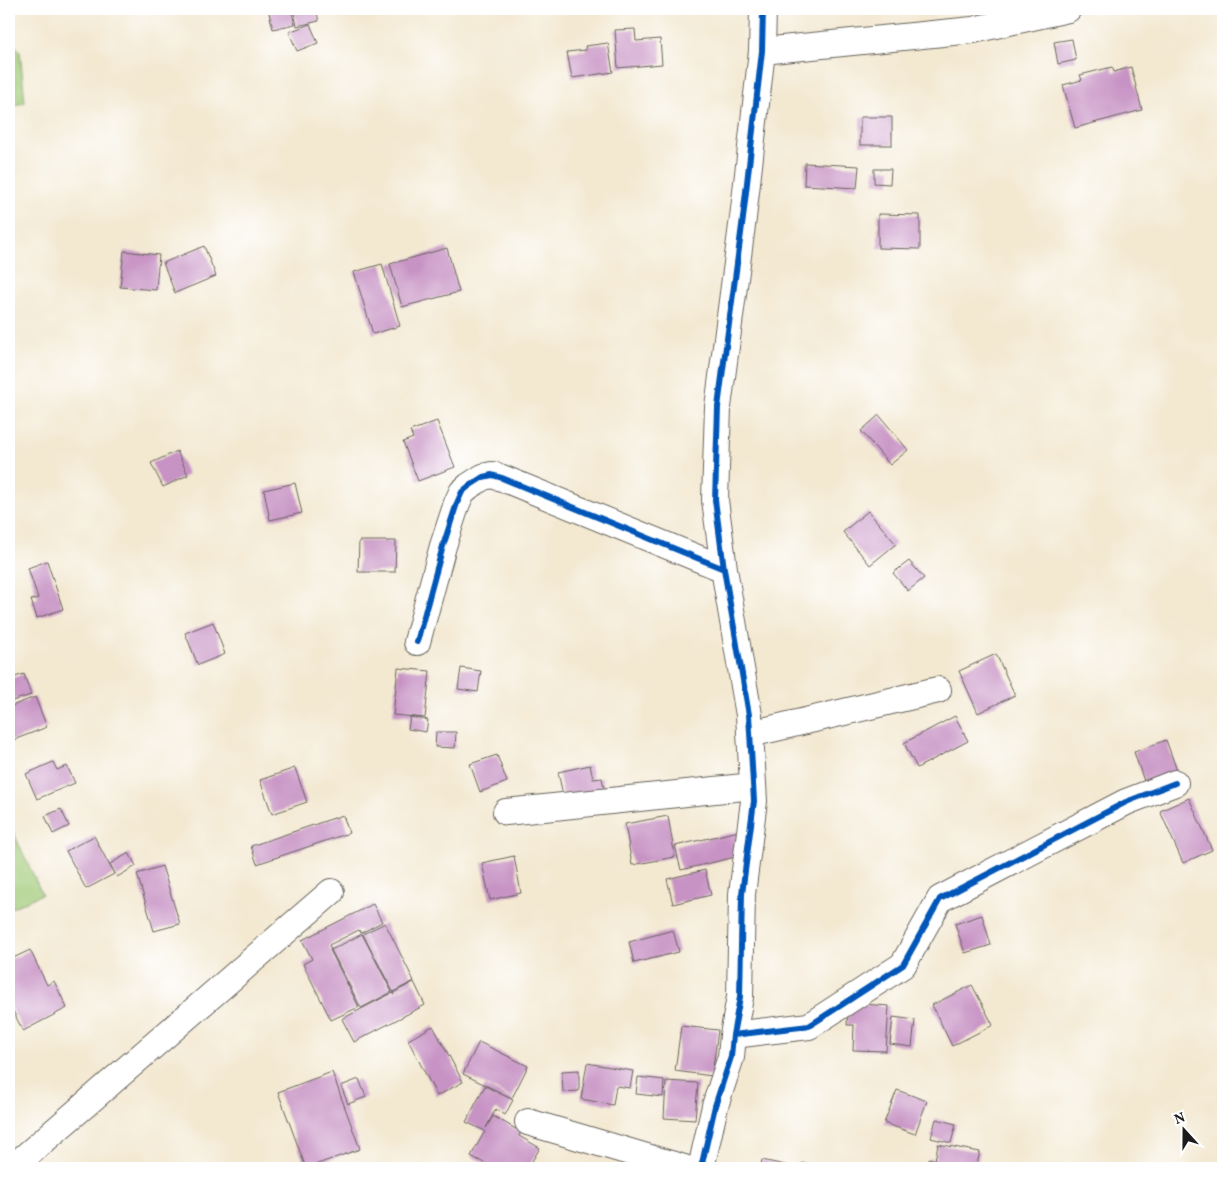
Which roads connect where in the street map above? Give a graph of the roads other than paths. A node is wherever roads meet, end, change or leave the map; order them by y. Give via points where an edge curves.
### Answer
1 (763, 9) edge
2 (1068, 9) edge
3 (762, 51) junction
4 (724, 568) junction
5 (417, 642) dead end
6 (938, 690) dead end
7 (750, 734) junction
8 (1175, 784) dead end
9 (753, 786) junction
10 (506, 812) dead end
11 (331, 892) dead end
12 (733, 1035) junction
13 (528, 1122) dead end
14 (12, 1168) edge
15 (684, 1168) edge
16 (702, 1168) edge

1 - 3 street
2 - 3 street via 974,30
3 - 4 street via 718,407 715,500
4 - 5 street via 492,475 468,486 457,503
4 - 7 street
6 - 7 street
7 - 9 street
8 - 12 street via 1126,802 940,899 903,965 809,1026
9 - 10 street
9 - 12 street via 754,801 742,894 740,997
11 - 14 street
12 - 16 street via 731,1056 715,1106
13 - 15 street

